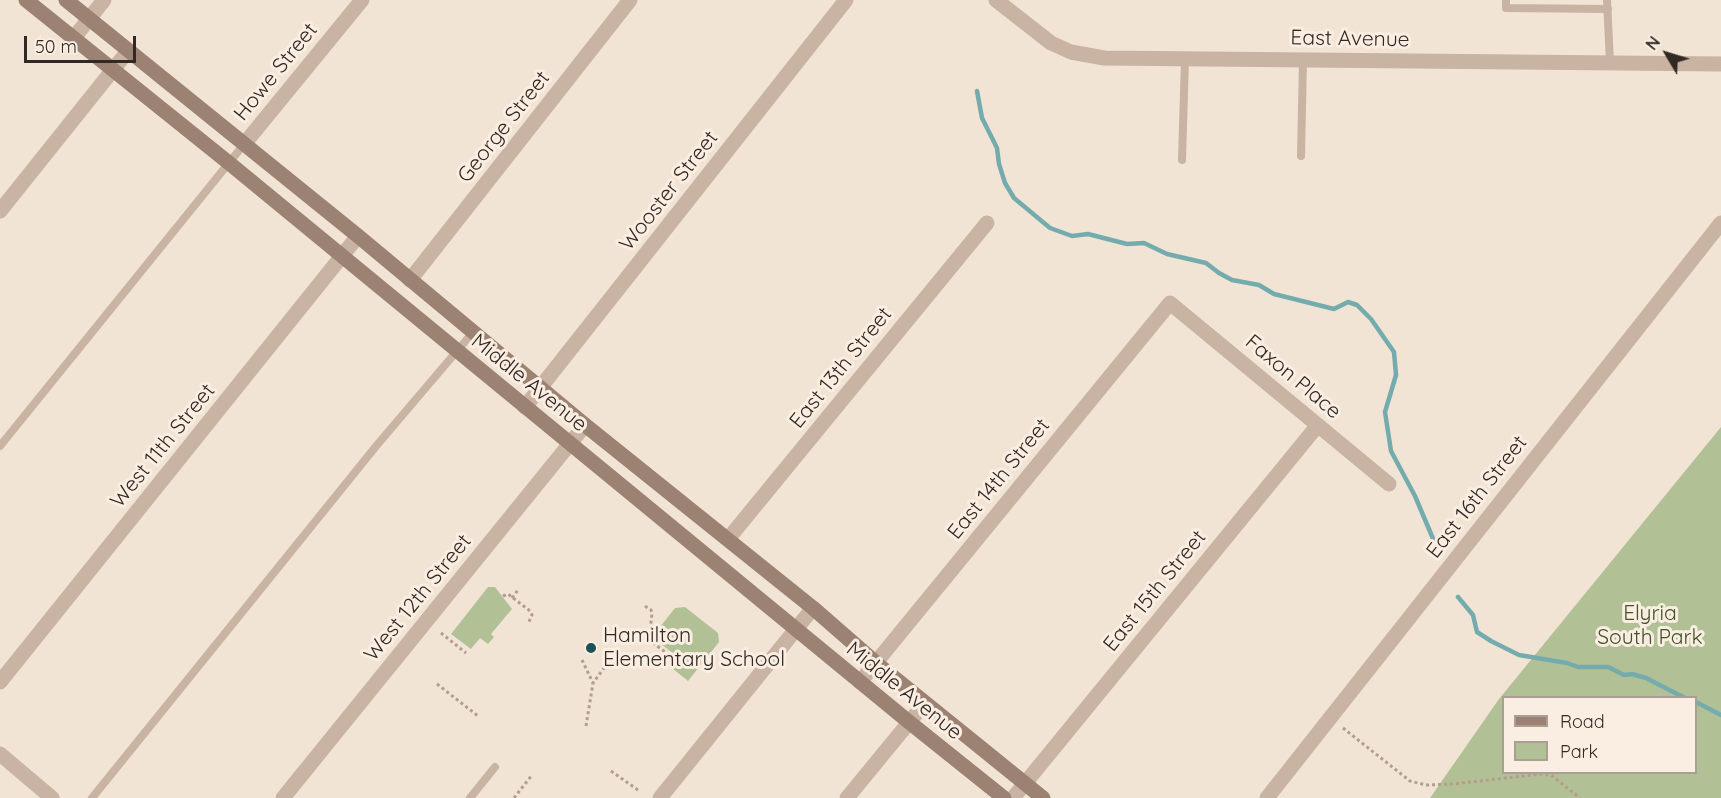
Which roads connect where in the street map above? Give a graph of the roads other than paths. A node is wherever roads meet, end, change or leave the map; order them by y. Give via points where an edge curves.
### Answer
1 (26, 0) edge
2 (66, 0) edge
3 (104, 0) edge
4 (362, 0) edge
5 (630, 0) edge
6 (846, 0) edge
7 (996, 0) edge
8 (1506, 0) edge
9 (1607, 5) edge
10 (89, 19) junction
11 (73, 39) junction
12 (128, 51) junction
13 (1185, 59) junction
14 (1303, 60) junction
15 (1610, 63) junction
16 (1721, 64) edge
17 (112, 70) junction
18 (245, 144) junction
19 (1301, 156) dead end
20 (1182, 160) dead end
21 (229, 163) junction
22 (0, 211) edge
23 (987, 223) dead end
24 (1721, 223) edge
25 (358, 236) junction
26 (342, 256) junction
27 (410, 280) junction
28 (1170, 303) joint
29 (474, 331) junction
30 (457, 351) junction
31 (540, 387) junction
32 (525, 407) junction
33 (585, 425) junction
34 (1318, 425) junction
35 (570, 443) junction
36 (0, 446) edge
37 (1389, 484) dead end
38 (728, 539) junction
39 (813, 608) junction
40 (796, 629) junction
41 (876, 663) junction
42 (0, 682) edge
43 (860, 682) junction
44 (925, 703) junction
45 (909, 722) junction
46 (0, 754) edge
47 (495, 767) dead end
48 (1025, 784) junction
49 (52, 798) edge
50 (92, 798) edge
51 (283, 798) edge
52 (470, 798) edge
53 (660, 798) edge
54 (847, 798) edge
55 (1004, 798) edge
56 (1013, 798) edge
57 (1042, 798) edge
58 (1267, 798) edge

1 - 11 main road, Middle Avenue
2 - 10 main road, Middle Avenue
3 - 10 street
4 - 18 street, Howe Street
5 - 27 street, George Street
6 - 31 street, Wooster Street
7 - 13 street, East Avenue via 1051,43 1071,52 1104,58
8 - 9 lane via 1506,8
9 - 15 lane
10 - 11 street
10 - 12 main road, Middle Avenue
11 - 17 main road, Middle Avenue
12 - 17 street
12 - 18 main road, Middle Avenue
13 - 14 street, East Avenue
13 - 20 lane
14 - 15 street, East Avenue
14 - 19 lane
15 - 16 street, East Avenue
17 - 21 main road, Middle Avenue
17 - 22 street
18 - 21 lane
18 - 25 main road, Middle Avenue
21 - 26 main road, Middle Avenue
21 - 36 lane
23 - 38 street, East 13th Street
24 - 58 street, East 16th Street
25 - 26 street, West 11th Street
25 - 27 main road, Middle Avenue
26 - 30 main road, Middle Avenue
26 - 42 street, West 11th Street
27 - 29 main road, Middle Avenue
28 - 34 street, Faxon Place
28 - 41 street, East 14th Street
29 - 30 lane
29 - 31 main road, Middle Avenue
30 - 32 main road, Middle Avenue
30 - 50 lane
31 - 32 street, Wooster Street
31 - 33 main road, Middle Avenue
32 - 35 main road, Middle Avenue
33 - 35 street, West 12th Street
33 - 38 main road, Middle Avenue
34 - 37 street, Faxon Place
34 - 48 street, East 15th Street
35 - 40 main road, Middle Avenue
35 - 51 street, West 12th Street
38 - 39 main road, Middle Avenue
39 - 40 street
39 - 41 main road, Middle Avenue
40 - 43 main road, Middle Avenue
40 - 53 street
41 - 43 street, East 14th Street
41 - 44 main road, Middle Avenue
43 - 45 main road, Middle Avenue
44 - 45 street
44 - 48 main road, Middle Avenue
45 - 54 street
45 - 55 main road, Middle Avenue
46 - 49 street
47 - 52 lane
48 - 56 street, East 15th Street
48 - 57 main road, Middle Avenue

